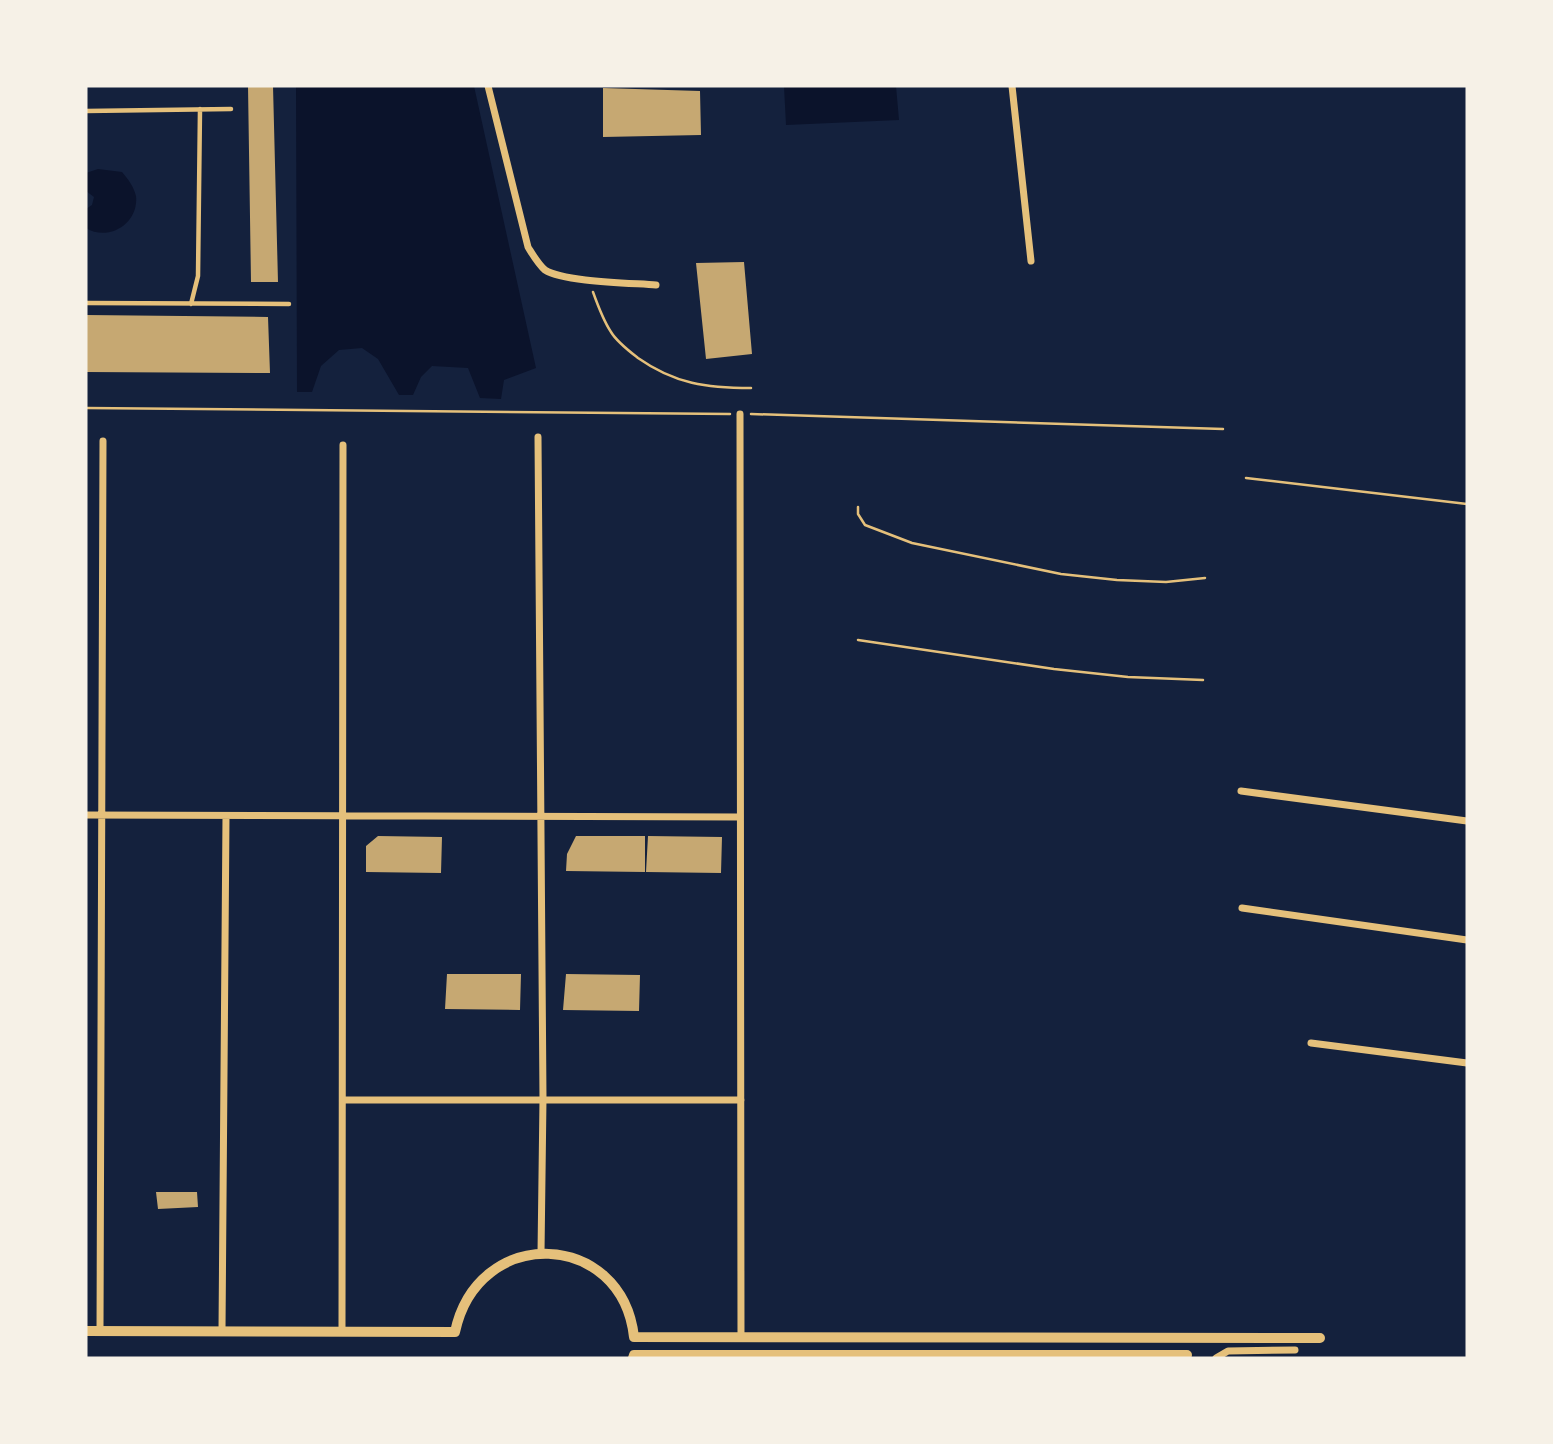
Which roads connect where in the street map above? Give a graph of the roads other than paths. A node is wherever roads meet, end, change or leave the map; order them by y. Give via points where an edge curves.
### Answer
1 (488, 86) edge
2 (1012, 86) edge
3 (231, 108) dead end
4 (200, 109) junction
5 (86, 111) edge
6 (1031, 261) dead end
7 (656, 285) dead end
8 (86, 303) edge
9 (191, 304) junction
10 (289, 304) dead end
11 (740, 414) road end
12 (538, 437) dead end
13 (103, 441) dead end
14 (343, 445) dead end
15 (1241, 791) dead end
16 (86, 815) edge
17 (102, 815) junction
18 (226, 816) junction
19 (343, 816) junction
20 (540, 816) junction
21 (740, 817) junction
22 (1467, 821) edge
23 (1241, 908) dead end
24 (1467, 940) edge
25 (1311, 1043) dead end
26 (1467, 1063) edge
27 (543, 1099) junction
28 (343, 1100) junction
29 (741, 1100) junction
30 (541, 1254) junction
31 (86, 1331) edge
32 (100, 1331) junction
33 (222, 1331) junction
34 (342, 1332) junction
35 (741, 1337) junction
36 (1320, 1338) dead end
37 (1295, 1350) dead end
38 (1187, 1355) dead end
39 (741, 1356) edge
40 (634, 1357) edge
41 (859, 1357) edge
42 (980, 1357) edge
43 (1095, 1357) edge
44 (1216, 1358) edge

1 - 7 street via 528,247 535,259 560,276
2 - 6 street
3 - 4 lane
4 - 5 lane
4 - 9 lane via 198,276
8 - 9 lane
9 - 10 lane
11 - 21 street
12 - 20 street
13 - 17 street
14 - 19 street
15 - 22 street
16 - 17 street
17 - 18 street
17 - 32 street
18 - 19 street
18 - 33 street
19 - 20 street
19 - 28 street
20 - 21 street
20 - 27 street
21 - 29 street
23 - 24 street
25 - 26 street
27 - 28 street
27 - 29 street
27 - 30 street
28 - 34 street
29 - 35 street
30 - 34 street via 514,1259 489,1272 463,1305 455,1332
30 - 35 street via 567,1256 601,1274 625,1304 634,1337
31 - 32 street
32 - 33 street
33 - 34 street
35 - 36 street
37 - 44 street via 1228,1351
38 - 43 street
39 - 40 street
39 - 41 street
41 - 42 street
42 - 43 street

